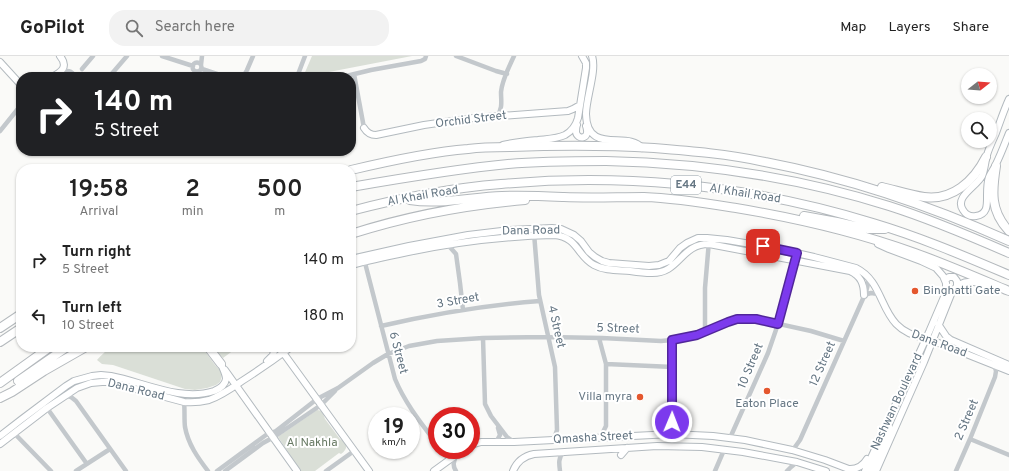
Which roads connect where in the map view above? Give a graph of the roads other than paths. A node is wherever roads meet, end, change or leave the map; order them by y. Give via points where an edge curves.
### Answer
1 (60, 56) edge
2 (93, 56) edge
3 (127, 56) edge
4 (162, 56) edge
5 (253, 56) edge
6 (306, 56) edge
7 (426, 56) edge
8 (456, 56) edge
9 (514, 56) edge
10 (582, 56) edge
11 (592, 56) edge
12 (202, 57) edge
13 (0, 62) edge
14 (198, 66) junction
15 (82, 69) dead end
16 (247, 70) edge
17 (60, 72) joint
18 (71, 72) edge
19 (114, 72) edge
20 (196, 72) edge
21 (213, 72) edge
22 (300, 72) edge
23 (356, 74) edge
24 (506, 75) junction
25 (16, 80) edge
26 (356, 85) edge
27 (1009, 99) edge
28 (580, 105) junction
29 (502, 106) junction
30 (586, 110) junction
31 (16, 111) edge
32 (508, 115) junction
33 (497, 116) junction
34 (578, 118) junction
35 (364, 128) joint
36 (0, 131) edge
37 (1009, 133) edge
38 (495, 147) junction
39 (642, 148) junction
40 (986, 157) junction
41 (996, 166) junction
42 (356, 169) edge
43 (828, 177) junction
44 (356, 186) edge
45 (564, 197) junction
46 (405, 198) junction
47 (722, 206) junction
48 (356, 210) edge
49 (891, 228) junction
50 (534, 229) junction
51 (1009, 231) edge
52 (356, 233) edge
53 (534, 236) junction
54 (870, 239) junction
55 (709, 241) junction
56 (1009, 241) edge
57 (462, 243) junction
58 (448, 245) junction
59 (1009, 253) edge
60 (456, 254) junction
61 (796, 256) junction
62 (356, 259) edge
63 (364, 259) junction
64 (356, 263) edge
65 (1009, 275) edge
66 (868, 276) junction
67 (945, 280) junction
68 (957, 286) junction
69 (1009, 292) edge
70 (878, 294) junction
71 (864, 295) junction
72 (540, 301) junction
73 (462, 310) junction
74 (16, 317) edge
75 (778, 324) junction
76 (938, 324) junction
77 (381, 326) junction
78 (0, 328) edge
79 (16, 331) edge
80 (704, 332) junction
81 (548, 337) junction
82 (483, 338) junction
83 (599, 338) junction
84 (929, 339) junction
85 (672, 340) junction
86 (844, 341) junction
87 (0, 342) edge
88 (43, 352) edge
89 (60, 352) edge
90 (77, 352) edge
91 (212, 352) edge
92 (274, 352) edge
93 (283, 353) joint
94 (388, 354) junction
95 (221, 364) junction
96 (606, 364) junction
97 (994, 364) junction
98 (673, 367) junction
99 (1008, 368) edge
100 (258, 371) junction
101 (995, 377) junction
102 (0, 383) edge
103 (236, 385) junction
104 (904, 386) junction
105 (77, 388) junction
106 (338, 388) junction
107 (65, 395) junction
108 (0, 397) edge
109 (317, 399) junction
110 (76, 401) junction
111 (184, 402) junction
112 (321, 405) junction
113 (47, 408) junction
114 (672, 422) junction
115 (496, 423) junction
116 (606, 426) junction
117 (557, 430) junction
118 (428, 432) edge
119 (14, 433) junction
120 (680, 434) junction
121 (271, 435) junction
122 (665, 435) junction
123 (0, 436) edge
124 (613, 437) junction
125 (599, 438) junction
126 (727, 438) junction
127 (566, 439) junction
128 (582, 439) junction
129 (970, 439) junction
130 (551, 440) junction
131 (800, 440) junction
132 (480, 442) edge
133 (496, 442) junction
134 (514, 442) junction
135 (0, 444) edge
136 (627, 448) junction
137 (110, 449) junction
138 (354, 450) junction
139 (725, 450) junction
140 (792, 450) junction
141 (874, 450) junction
142 (582, 451) junction
143 (550, 452) junction
144 (564, 452) junction
145 (802, 453) junction
146 (1009, 455) edge
147 (621, 456) dead end
148 (444, 459) edge
149 (451, 459) edge
150 (454, 459) edge
151 (784, 460) junction
152 (559, 462) junction
153 (797, 462) junction
154 (87, 464) junction
155 (443, 465) junction
156 (880, 468) edge
157 (852, 470) edge
158 (51, 471) edge
159 (76, 471) edge
160 (126, 471) edge
161 (208, 471) edge
162 (217, 471) edge
163 (225, 471) edge
164 (297, 471) edge
165 (326, 471) edge
166 (369, 471) edge
167 (434, 471) edge
168 (456, 471) edge
169 (513, 471) edge
170 (560, 471) edge
171 (715, 471) edge
172 (786, 471) edge
173 (826, 471) edge
174 (865, 471) edge
175 (870, 471) edge
176 (876, 471) edge
177 (956, 471) edge

1 - 17 street via 64,64
2 - 15 street
3 - 19 street
4 - 14 street
5 - 16 street
6 - 22 street
7 - 23 street via 421,61
8 - 24 street
9 - 24 street
10 - 28 street via 586,65
11 - 30 street via 594,64
12 - 14 street
13 - 25 street
14 - 20 street via 199,71
14 - 21 street
17 - 18 street
24 - 29 street via 501,88
26 - 35 street
27 - 40 street
28 - 32 street, Orchid Street via 568,111
28 - 34 street
29 - 32 street
29 - 33 street
30 - 34 street via 584,121 587,132 582,138 576,134
30 - 39 street via 589,129 596,136 606,140 634,142
31 - 36 street
32 - 33 street, Orchid Street
33 - 35 street, Orchid Street via 436,123 376,135 366,132
34 - 38 street via 572,129 562,136
37 - 41 street
38 - 39 highway via 567,145
38 - 42 highway via 435,153
39 - 43 highway via 747,158
40 - 41 street via 981,178 961,201 962,208 969,216 980,215 987,208 988,182
40 - 43 highway via 967,183 954,192 940,197 924,197 850,178
41 - 51 highway via 994,203 999,218
43 - 56 highway via 874,189
44 - 59 highway, Al Khail Road / E44 via 440,172 527,162 595,161 686,165 769,177 865,199 938,223
45 - 46 highway via 501,196 433,202
45 - 47 highway via 677,199
45 - 52 highway via 457,209 405,219
46 - 48 highway, Al Khail Road / E44
46 - 49 highway, Al Khail Road / E44 via 519,182 645,182 698,186 763,196
47 - 49 highway via 747,206 868,229
47 - 54 highway via 767,213
49 - 65 highway, Al Khail Road / E44
50 - 53 street, 4 Street
50 - 55 street, Dana Road via 556,228 570,232 598,260 652,266 669,261 680,248 691,241 698,238
50 - 63 street, Dana Road via 468,235 416,244
53 - 55 street, Dana Road via 564,237 573,242 584,257 601,268 651,273 668,269 686,252
53 - 57 street, Dana Road
53 - 72 street, 4 Street
54 - 67 street via 933,267
54 - 69 highway via 920,255
55 - 61 street, Dana Road
55 - 80 street
57 - 58 street, Dana Road
57 - 60 street
58 - 60 street
58 - 63 street, Dana Road
60 - 73 street
61 - 66 street, Dana Road via 852,267
61 - 71 street, Dana Road via 853,272 862,282
61 - 75 street, 10 Street
62 - 63 street, Dana Road
63 - 64 street, Dana Road
63 - 77 street, 6 Street
66 - 70 street, Dana Road
66 - 71 street, 12 Street
67 - 68 street via 954,277
67 - 84 street, Nashwan Boulevard via 945,294
68 - 69 street via 965,282 975,282
68 - 76 street, Nashwan Boulevard via 950,294
70 - 71 street
70 - 84 street, Dana Road via 899,326 914,336
71 - 86 street, 12 Street
72 - 73 street, 3 Street
72 - 81 street, 4 Street
73 - 77 street, 3 Street
74 - 78 highway
75 - 80 street, 5 Street via 756,319 737,319
75 - 86 street, 5 Street
75 - 126 street, 10 Street via 741,414
76 - 84 street, Nashwan Boulevard
76 - 99 street, Dana Road via 951,340
77 - 94 street, 6 Street
79 - 87 highway
80 - 85 street, 5 Street
81 - 82 street, 5 Street
81 - 83 street, 5 Street
81 - 117 street, 4 Street via 555,367
82 - 94 street, 5 Street via 423,343
82 - 115 street via 485,404
83 - 85 street, 5 Street
83 - 96 street
84 - 97 street, Dana Road
84 - 104 street, Nashwan Boulevard
84 - 156 street, Nashwan Boulevard
85 - 98 street
86 - 131 street, 12 Street
88 - 102 highway
89 - 108 highway
90 - 108 highway
91 - 95 highway
92 - 100 street, Dana Road
93 - 100 street, Dana Road
93 - 109 street
94 - 106 street
94 - 118 street, 6 Street via 394,379 403,397
95 - 103 street
95 - 123 street, Dana Road via 226,377 223,386 197,394 178,393 111,376 83,378 66,386
96 - 98 street
96 - 116 street
97 - 99 street, Dana Road
97 - 101 street, 2 Street
98 - 114 street
99 - 101 street
100 - 103 street, Dana Road
101 - 129 street, 2 Street
103 - 111 street, Dana Road via 210,400
103 - 121 street
104 - 141 street, Nashwan Boulevard
104 - 175 street via 901,400
105 - 107 street, Dana Road
105 - 110 street
105 - 111 street, Dana Road via 91,383 109,382
106 - 109 street
106 - 112 street
107 - 110 street
107 - 113 street, Dana Road
109 - 112 street
109 - 121 street
110 - 137 street
111 - 161 street via 189,440
112 - 121 street
112 - 138 street
113 - 119 street, Dana Road
113 - 154 street
114 - 120 street via 674,429
114 - 122 street
115 - 133 street via 500,435
115 - 134 street
116 - 124 street
116 - 125 street
117 - 127 street via 560,436
117 - 130 street
119 - 135 street, Dana Road
119 - 158 street
120 - 122 street, Qmasha Street
120 - 126 street, Qmasha Street
121 - 162 street via 264,436
121 - 163 street
121 - 164 street
122 - 124 street, Qmasha Street
124 - 125 street, Qmasha Street
125 - 128 street, Qmasha Street
126 - 139 street via 721,444
126 - 139 street via 732,443
126 - 140 street, Qmasha Street
127 - 128 street, Qmasha Street
127 - 130 street, Qmasha Street
128 - 142 street
129 - 146 street
129 - 177 street, 2 Street
130 - 134 street, Qmasha Street
131 - 140 street, 12 Street
131 - 145 street
132 - 133 street, Qmasha Street
133 - 134 street, Qmasha Street
136 - 139 street, Qmasha Street via 694,446
136 - 142 street, Qmasha Street
136 - 147 street
137 - 154 street
137 - 160 street
138 - 165 street
138 - 166 street
139 - 151 street, Qmasha Street
139 - 171 street
140 - 145 street, Qmasha Street
141 - 157 street via 862,466
141 - 174 street, Nashwan Boulevard
142 - 144 street, Qmasha Street
143 - 144 street, Qmasha Street
143 - 152 street
143 - 169 street, Qmasha Street via 528,455
144 - 152 street
145 - 157 street, Qmasha Street
148 - 155 street
149 - 155 street
150 - 168 street
151 - 153 street, Qmasha Street
151 - 172 street
152 - 170 street
153 - 172 street
153 - 173 street, Qmasha Street
154 - 159 street
155 - 167 street
156 - 176 street, Nashwan Boulevard

